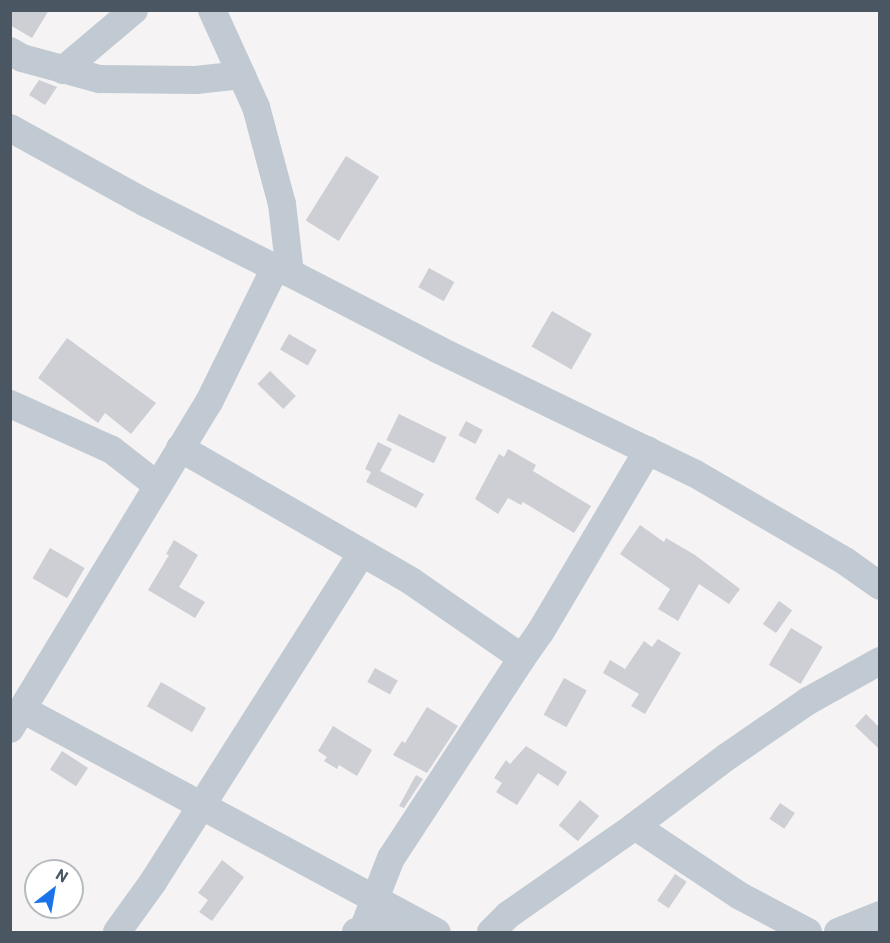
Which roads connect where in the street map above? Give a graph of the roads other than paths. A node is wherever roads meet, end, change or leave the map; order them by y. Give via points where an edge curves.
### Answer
1 (134, 10) edge
2 (212, 10) edge
3 (10, 51) edge
4 (63, 70) junction
5 (242, 75) junction
6 (10, 128) edge
7 (282, 270) junction
8 (10, 404) edge
9 (180, 448) junction
10 (648, 450) junction
11 (158, 486) junction
12 (361, 554) junction
13 (879, 586) edge
14 (522, 658) junction
15 (879, 661) edge
16 (16, 719) edge
17 (200, 807) junction
18 (635, 826) junction
19 (377, 901) junction
20 (879, 915) edge
21 (432, 930) edge
22 (361, 932) edge
23 (117, 933) edge
24 (491, 933) edge
25 (808, 933) edge
26 (838, 933) edge

1 - 4 street
2 - 5 street
3 - 4 street
4 - 5 street via 99,79 196,80
5 - 7 street via 256,107 282,204
6 - 7 street via 146,203
7 - 9 street
7 - 10 street
8 - 11 street via 112,450
9 - 11 street
9 - 12 street
10 - 13 street via 845,561
10 - 14 street via 542,631
11 - 16 street
12 - 14 street via 411,581
12 - 17 street
14 - 19 street via 391,858
15 - 18 street via 808,701
16 - 17 street
17 - 19 street via 283,847
17 - 23 street
18 - 24 street via 508,915
18 - 25 street via 740,896
19 - 21 street
19 - 22 street
20 - 26 street
21 - 22 street

